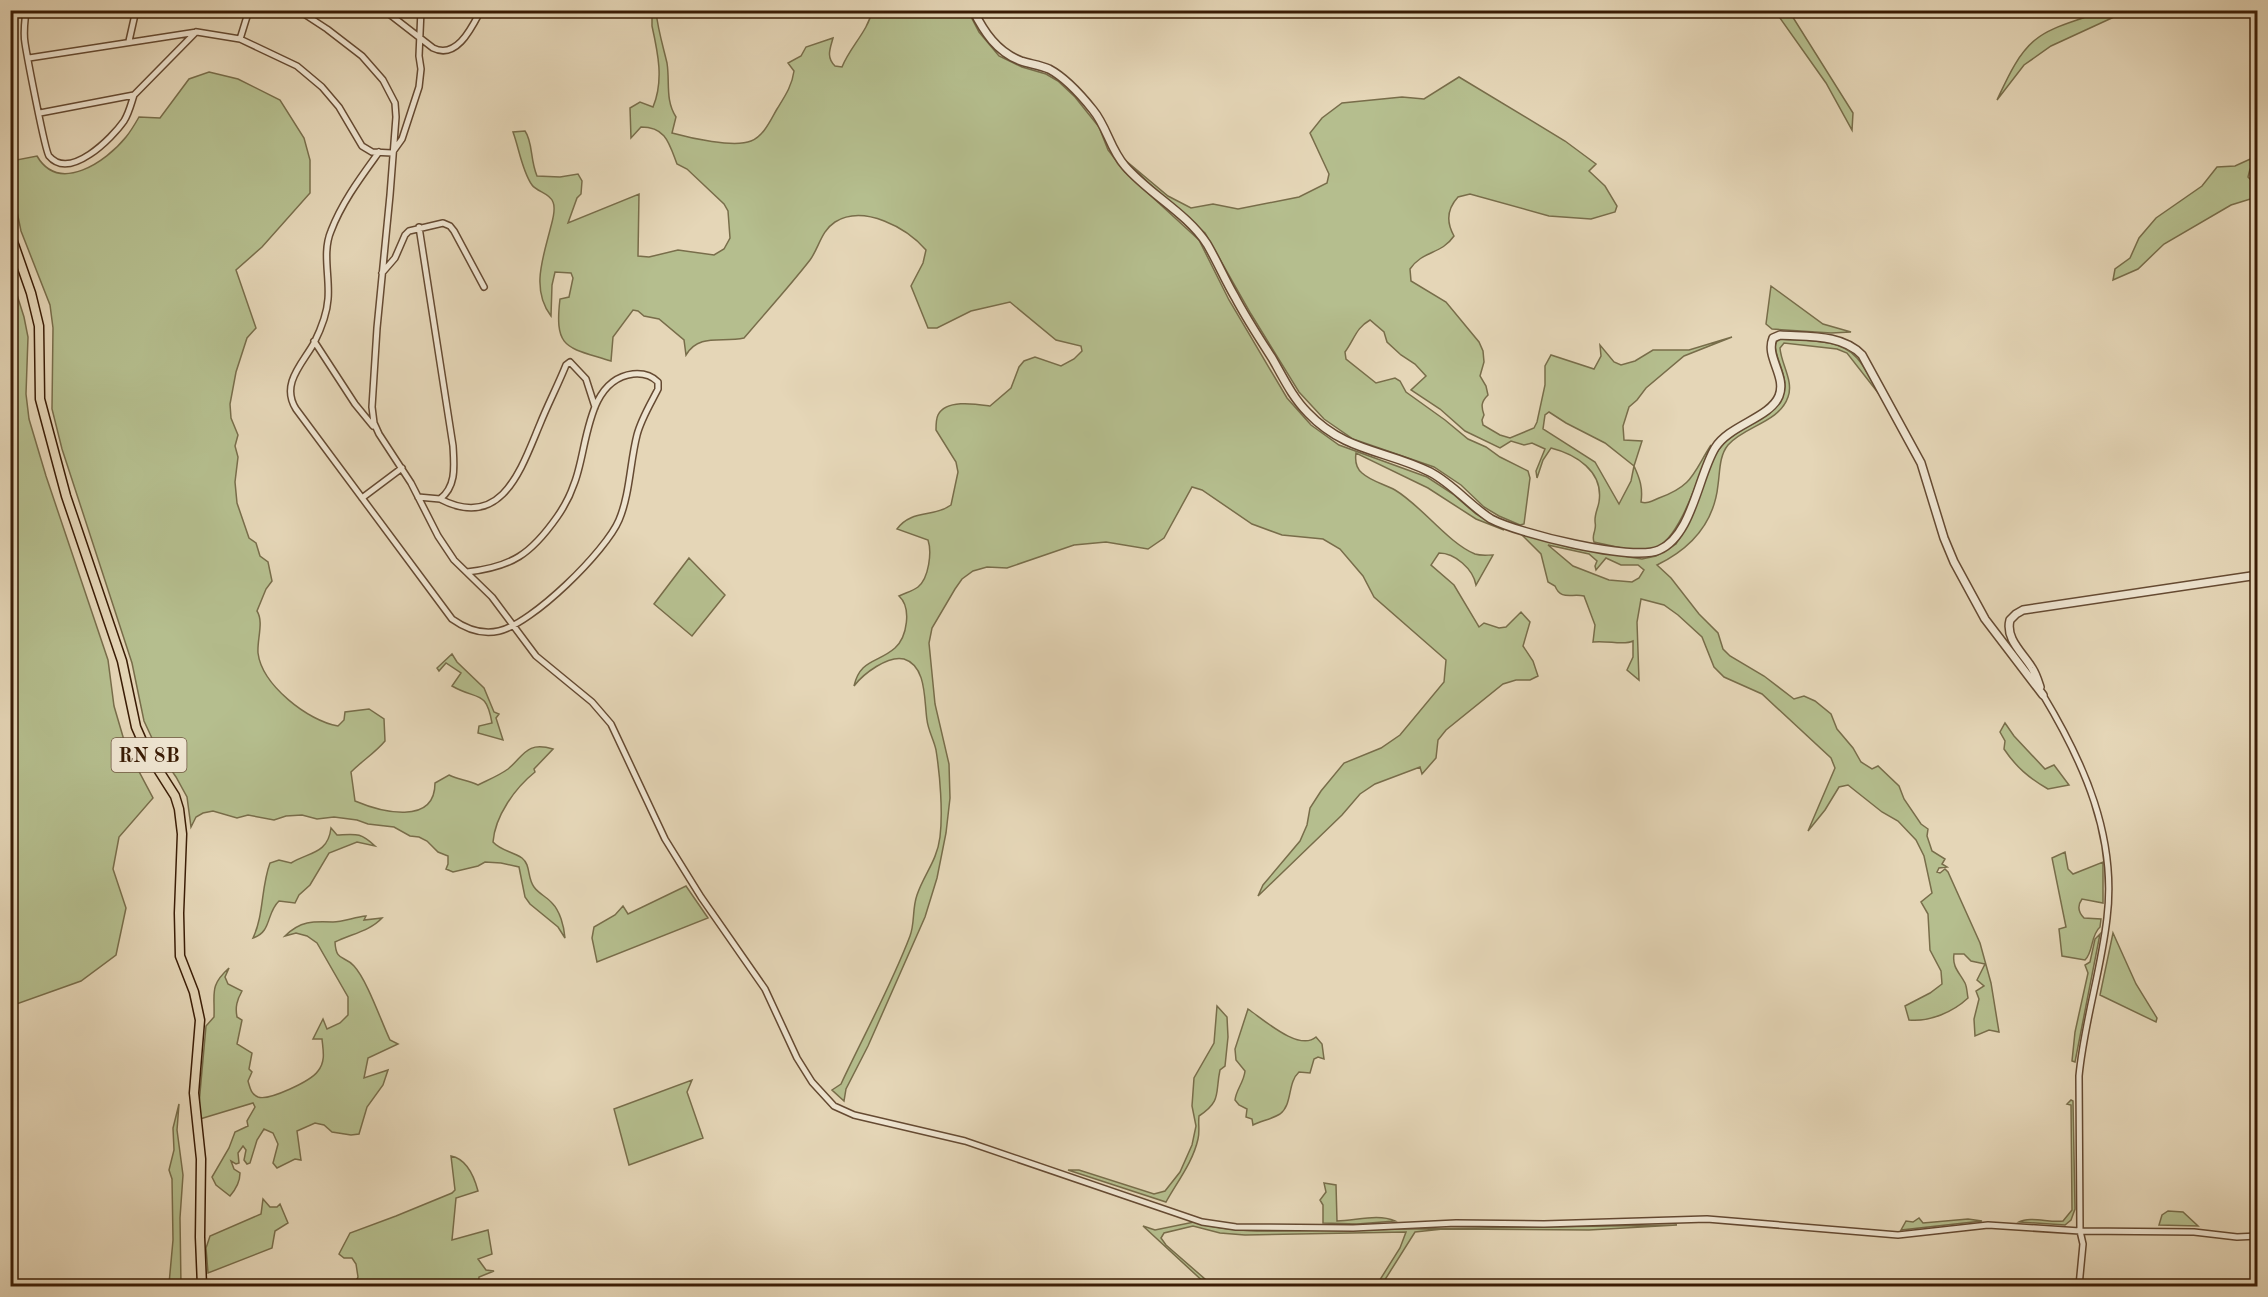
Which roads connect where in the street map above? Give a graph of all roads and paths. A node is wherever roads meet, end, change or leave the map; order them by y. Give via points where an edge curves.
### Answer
1 (26, 10) edge
2 (136, 10) edge
3 (249, 10) edge
4 (298, 10) edge
5 (384, 10) edge
6 (421, 10) edge
7 (481, 10) edge
8 (973, 10) edge
9 (197, 32) junction
10 (420, 38) junction
11 (240, 39) junction
12 (129, 41) junction
13 (28, 58) junction
14 (134, 95) junction
15 (40, 113) junction
16 (379, 152) junction
17 (392, 153) junction
18 (419, 227) junction
19 (10, 233) edge
20 (382, 273) junction
21 (484, 287) dead end
22 (314, 341) junction
23 (595, 408) junction
24 (379, 434) junction
25 (402, 468) junction
26 (418, 497) junction
27 (362, 498) junction
28 (440, 500) junction
29 (467, 572) junction
30 (2258, 575) edge
31 (514, 625) junction
32 (2043, 695) junction
33 (2080, 1231) junction
34 (2258, 1236) edge
35 (202, 1287) edge
36 (2079, 1287) edge

1 - 13 street
2 - 12 street
3 - 11 street
4 - 17 street via 362,56 383,80 396,117
5 - 10 street
6 - 10 street
7 - 10 street via 454,48 437,50
8 - 32 street via 987,36 999,48 1051,70 1069,84 1100,119 1122,163 1201,236 1289,388 1308,413 1346,442 1430,472 1503,525 1617,551 1642,554 1660,550 1681,529 1720,442 1777,400 1781,381 1771,349 1773,338 1780,335 1835,340 1851,346 1862,356 1921,463 1947,546 1980,611
9 - 11 street
9 - 12 street
9 - 14 street
10 - 17 street via 419,87 402,139
11 - 16 street via 281,57 310,76 339,107 359,143
12 - 13 street
13 - 15 street
14 - 15 street
14 - 15 street via 124,121 109,139 88,157 68,163 57,162 46,152
16 - 17 street
16 - 22 street via 340,211 328,239 329,299
17 - 20 street
18 - 20 street via 405,235 395,258
18 - 21 street via 443,223 450,226
18 - 28 street via 453,454 448,494
19 - 35 main road, RN 8B via 39,326 40,399 59,471 122,661 135,727 179,809 180,956 200,1020 194,1092 201,1159
20 - 24 street via 372,407
22 - 24 street
22 - 27 street via 292,380 293,405
23 - 28 street via 586,380 570,362 550,399 522,470 512,484 498,498 477,508 465,509
23 - 29 street via 575,483 557,516 529,549 512,562
23 - 31 street via 610,383 623,375 648,375 658,382 637,435 620,519 613,532 603,548 559,590
24 - 25 street
25 - 26 street
25 - 27 street
26 - 28 street
26 - 29 street via 438,536
27 - 31 street via 452,619 488,633
29 - 31 street
30 - 32 street via 2019,611 2010,620 2009,631 2034,669
31 - 33 street via 536,656 611,724 664,839 764,987 803,1069 821,1095 854,1115 965,1141 1202,1222 1236,1227 1707,1219 1898,1235 1988,1225
32 - 33 street via 2087,780 2104,837 2110,876 2106,929 2080,1060
33 - 34 street
33 - 36 street via 2083,1244

